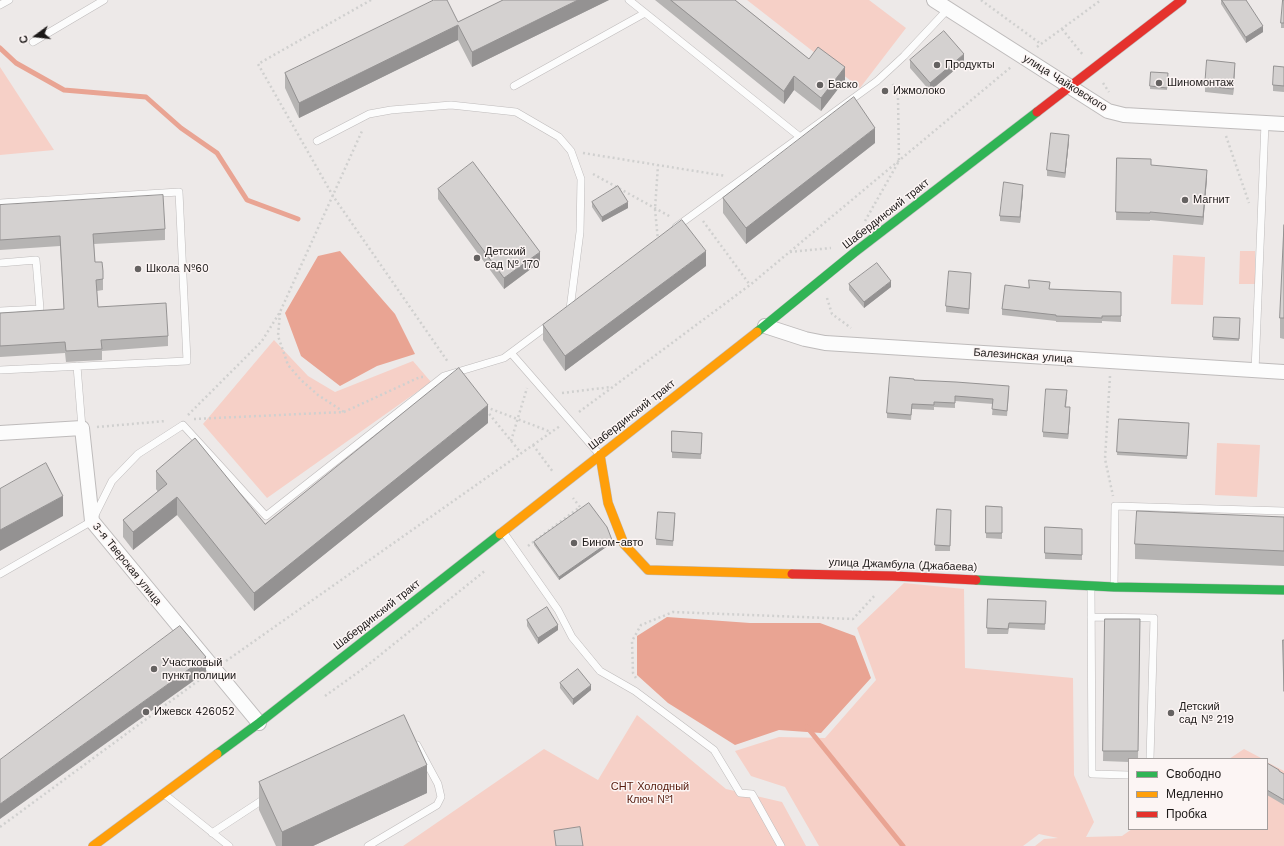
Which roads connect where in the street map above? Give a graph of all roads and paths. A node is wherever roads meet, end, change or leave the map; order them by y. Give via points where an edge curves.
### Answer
1 (9, 0) edge
2 (104, 0) edge
3 (371, 0) edge
4 (629, 0) edge
5 (934, 0) edge
6 (981, 0) edge
7 (1101, 0) edge
8 (1182, 0) edge
9 (0, 5) edge
10 (947, 10) junction
11 (646, 13) junction
12 (33, 42) dead end
13 (1041, 44) junction
14 (1023, 57) junction
15 (888, 71) junction
16 (514, 86) dead end
17 (1071, 86) junction
18 (369, 114) junction
19 (1220, 120) junction
20 (1265, 123) junction
21 (1284, 124) edge
22 (800, 137) junction
23 (317, 141) dead end
24 (571, 151) junction
25 (899, 161) junction
26 (576, 165) junction
27 (658, 165) junction
28 (742, 178) junction
29 (333, 196) junction
30 (0, 203) edge
31 (1250, 207) dead end
32 (655, 209) junction
33 (696, 211) junction
34 (681, 223) junction
35 (861, 226) dead end
36 (658, 241) joint
37 (789, 252) junction
38 (855, 252) junction
39 (0, 264) edge
40 (750, 285) junction
41 (826, 295) dead end
42 (576, 304) edge
43 (0, 311) edge
44 (280, 312) junction
45 (564, 314) junction
46 (765, 326) junction
47 (857, 329) dead end
48 (511, 352) junction
49 (1111, 361) junction
50 (77, 366) junction
51 (0, 370) edge
52 (1255, 371) junction
53 (1284, 372) edge
54 (456, 373) junction
55 (530, 375) junction
56 (444, 376) junction
57 (612, 387) junction
58 (548, 395) junction
59 (344, 412) junction
60 (518, 419) junction
61 (569, 419) junction
62 (183, 422) junction
63 (82, 428) junction
64 (551, 432) junction
65 (0, 433) edge
66 (511, 441) junction
67 (521, 453) junction
68 (600, 455) junction
69 (1115, 506) junction
70 (1284, 511) edge
71 (92, 520) junction
72 (502, 531) junction
73 (0, 574) edge
74 (893, 576) junction
75 (1091, 586) junction
76 (1114, 587) junction
77 (1284, 590) edge
78 (1091, 617) junction
79 (215, 669) junction
80 (637, 679) dead end
81 (259, 723) junction
82 (412, 735) edge
83 (1150, 758) edge
84 (1128, 776) edge
85 (163, 794) junction
86 (272, 794) edge
87 (0, 827) edge
88 (212, 833) junction
89 (93, 846) edge
90 (229, 846) edge
91 (368, 846) edge
92 (781, 846) edge

1 - 9 lane
2 - 12 lane
3 - 29 path via 258,64
4 - 11 lane
5 - 10 street, улица Чайковского
6 - 13 path
7 - 13 path
8 - 17 main road, Шабердинский тракт
10 - 14 street, улица Чайковского
10 - 15 lane
11 - 16 lane
11 - 22 lane
13 - 14 path
14 - 17 street, улица Чайковского
14 - 25 path
15 - 22 lane
15 - 25 path via 898,97
17 - 19 street, улица Чайковского via 1108,111 1124,115
17 - 38 main road, Шабердинский тракт
18 - 23 lane
18 - 24 lane via 451,105 516,112 559,137
18 - 29 path
19 - 20 street, улица Чайковского
19 - 31 path
20 - 21 street, улица Чайковского
20 - 52 lane
22 - 28 lane
24 - 26 lane
24 - 27 path
25 - 35 path
25 - 37 path
26 - 32 path
26 - 45 lane via 581,179 580,232
27 - 28 path
27 - 32 path
28 - 33 lane
29 - 44 path
29 - 54 path
30 - 50 lane via 179,192 187,361
32 - 34 path
32 - 36 path
33 - 34 lane
33 - 40 path
34 - 36 lane
37 - 38 path via 850,246
37 - 40 path
38 - 46 main road, Шабердинский тракт
39 - 43 lane via 36,260 40,309
40 - 57 path
41 - 47 path via 832,314 850,328
42 - 45 lane
44 - 59 path via 278,336 288,365 300,380
44 - 62 path via 262,341
45 - 48 lane
46 - 49 street, Балезинская улица via 825,343
46 - 68 main road, Шабердинский тракт
48 - 54 lane via 504,358
48 - 55 lane
49 - 52 street, Балезинская улица
49 - 69 path via 1105,459
50 - 51 lane
50 - 63 lane
52 - 53 street, Балезинская улица
54 - 56 lane
55 - 58 lane
55 - 60 path
56 - 59 path via 420,377
56 - 62 lane via 266,516
57 - 58 path
57 - 61 path
58 - 61 lane
59 - 62 path
60 - 64 path
60 - 66 path
60 - 66 path via 482,405
61 - 64 path
61 - 68 lane
62 - 63 path
62 - 71 lane via 138,454 112,482
63 - 65 street
63 - 71 street, 3-я Тверская улица
64 - 67 path
66 - 67 path
67 - 79 path
68 - 72 main road, Шабердинский тракт
68 - 74 main road, улица Джамбула (Джабаева) via 608,503 624,544 648,570
69 - 70 lane
69 - 76 lane
71 - 73 lane
71 - 79 street, 3-я Тверская улица via 180,635
72 - 81 main road, Шабердинский тракт
72 - 92 lane via 558,610 572,637 600,671 635,692 714,750 740,793 752,794
74 - 75 main road, улица Джамбула (Джабаева)
74 - 80 path via 853,619 673,612 641,625 632,641 633,673
75 - 76 main road, улица Джамбула (Джабаева)
75 - 78 lane
76 - 77 main road, улица Джамбула (Джабаева)
78 - 83 lane via 1154,618
78 - 84 lane via 1092,774
79 - 81 street, 3-я Тверская улица
79 - 87 path
81 - 85 main road, Шабердинский тракт
82 - 91 lane via 438,784 441,797 438,805
85 - 88 lane
85 - 89 main road, Шабердинский тракт
86 - 88 lane
88 - 90 lane

